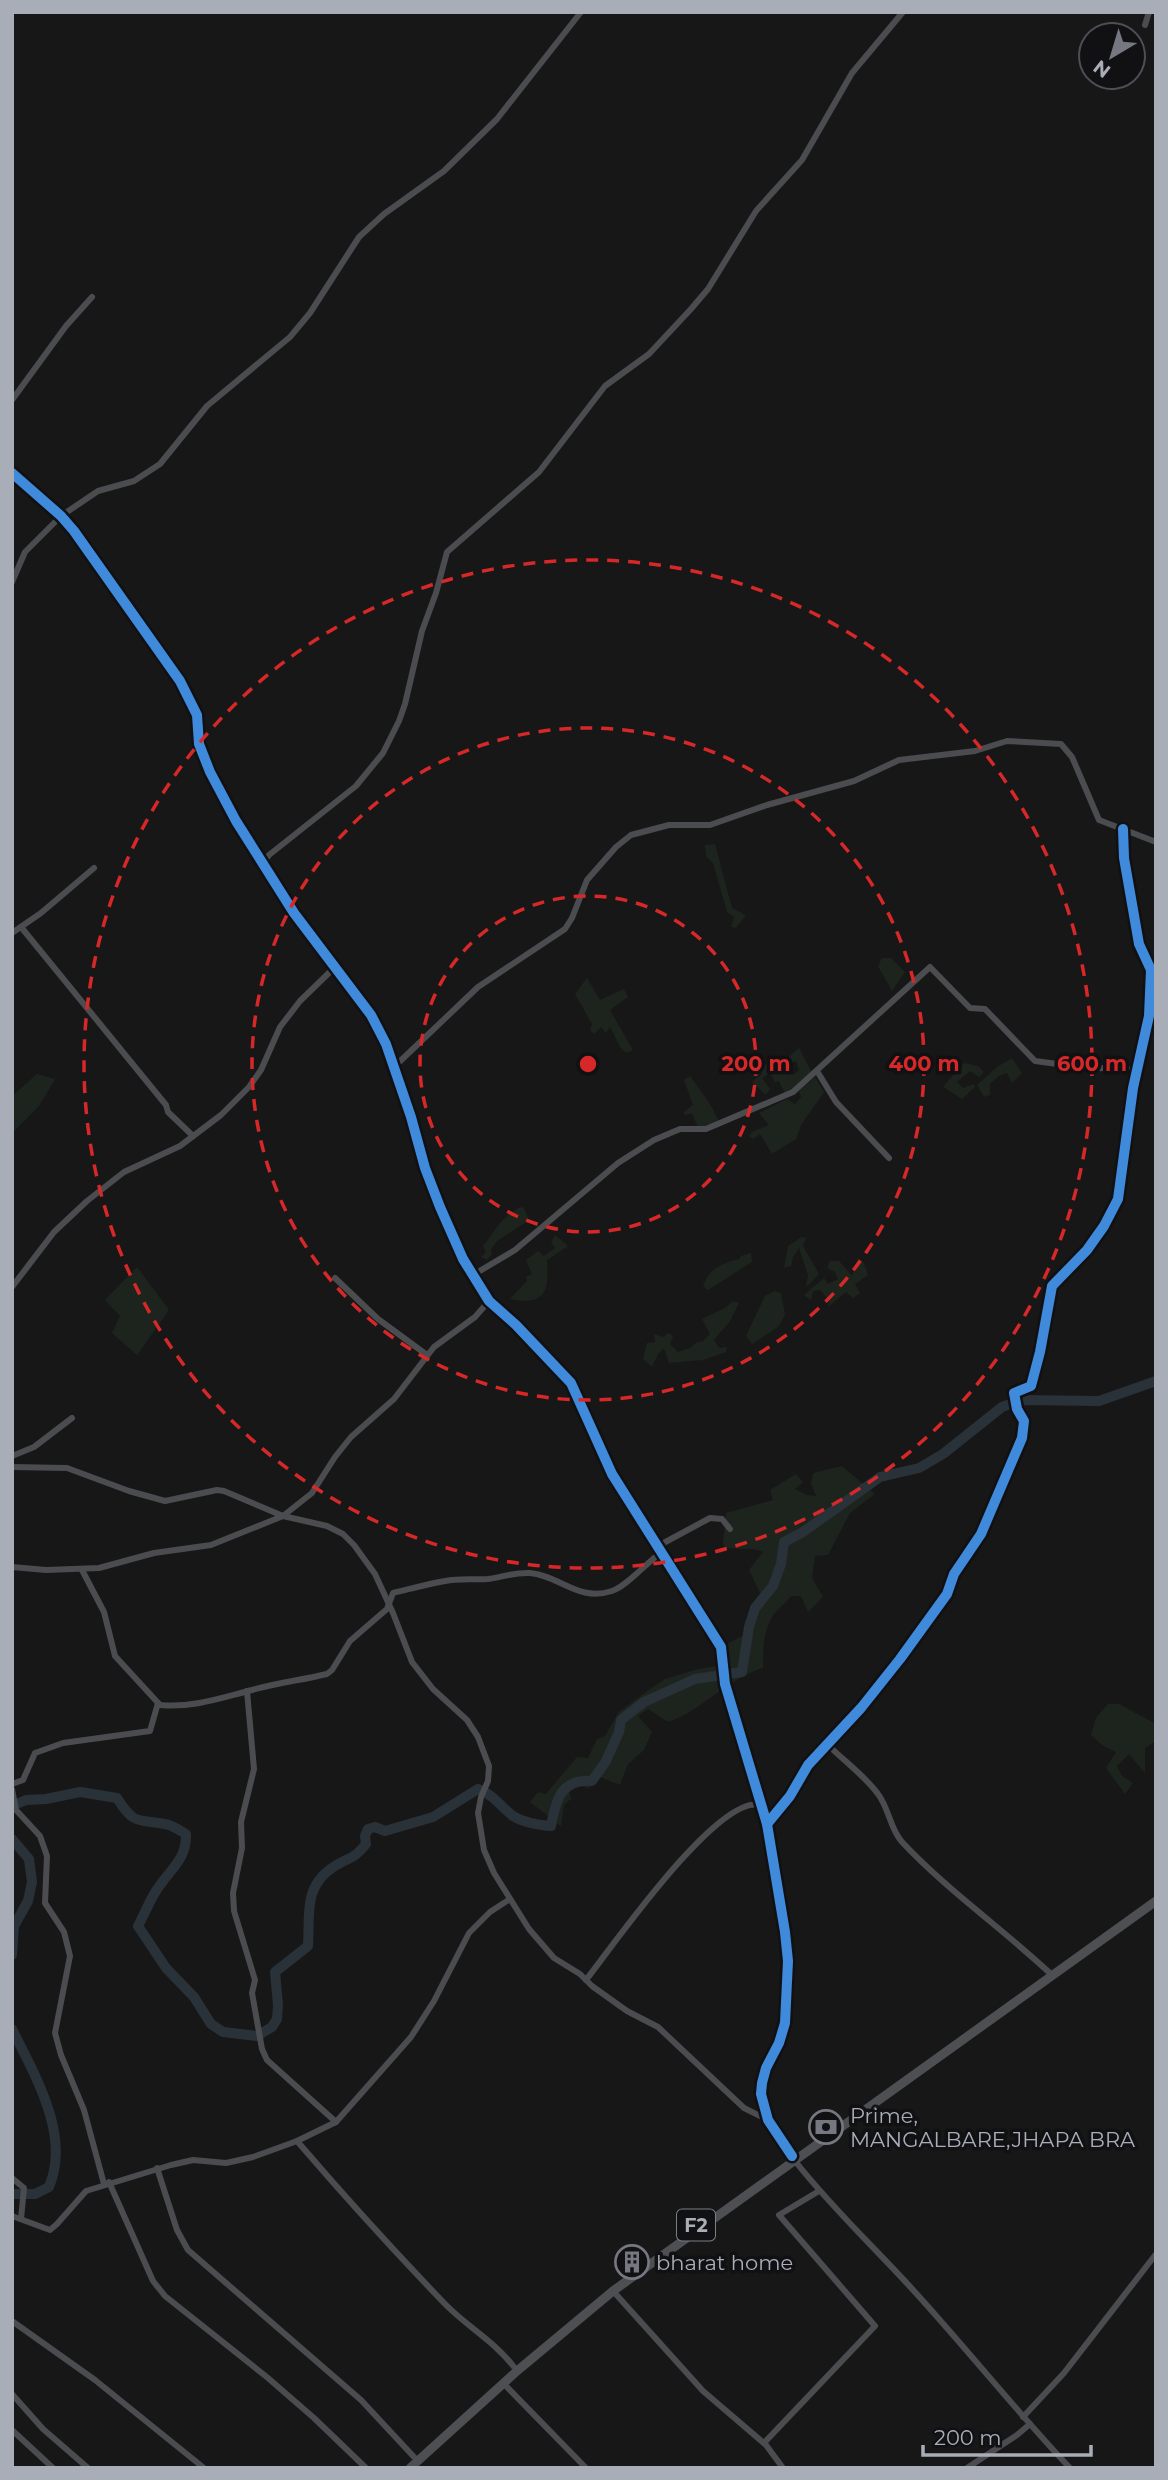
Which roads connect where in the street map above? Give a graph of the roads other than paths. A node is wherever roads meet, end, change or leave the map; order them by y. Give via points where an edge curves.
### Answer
1 (581, 12) edge
2 (903, 12) edge
3 (92, 297) dead end
4 (12, 400) edge
5 (12, 473) edge
6 (61, 516) junction
7 (12, 582) edge
8 (1123, 829) junction
9 (1156, 842) edge
10 (264, 863) junction
11 (94, 868) dead end
12 (21, 927) junction
13 (12, 933) edge
14 (335, 967) junction
15 (394, 1067) junction
16 (1137, 1070) junction
17 (817, 1071) junction
18 (193, 1136) junction
19 (889, 1158) dead end
20 (473, 1275) junction
21 (335, 1278) dead end
22 (12, 1287) edge
23 (489, 1301) junction
24 (428, 1355) junction
25 (72, 1418) dead end
26 (12, 1456) edge
27 (12, 1467) edge
28 (283, 1516) junction
29 (730, 1530) dead end
30 (660, 1549) junction
31 (12, 1567) edge
32 (82, 1570) junction
33 (388, 1602) junction
34 (247, 1691) junction
35 (158, 1703) junction
36 (828, 1745) junction
37 (13, 1788) edge
38 (760, 1805) junction
39 (767, 1824) junction
40 (510, 1899) junction
41 (1156, 1901) edge
42 (1052, 1975) junction
43 (586, 1980) junction
44 (768, 2120) junction
45 (336, 2122) junction
46 (297, 2141) junction
47 (794, 2159) junction
48 (157, 2168) junction
49 (12, 2178) edge
50 (106, 2183) junction
51 (819, 2191) junction
52 (12, 2216) edge
53 (21, 2219) junction
54 (1156, 2254) edge
55 (613, 2291) junction
56 (12, 2321) edge
57 (514, 2367) junction
58 (503, 2384) junction
59 (12, 2394) edge
60 (1023, 2417) junction
61 (1030, 2424) junction
62 (12, 2430) edge
63 (764, 2443) junction
64 (414, 2457) junction
65 (53, 2468) edge
66 (88, 2468) edge
67 (204, 2468) edge
68 (366, 2468) edge
69 (402, 2468) edge
70 (410, 2468) edge
71 (586, 2468) edge
72 (783, 2468) edge
73 (967, 2468) edge
74 (1070, 2468) edge

1 - 6 street via 497,119 444,171 359,237 290,337 207,407 160,464 134,481 98,491
2 - 10 street via 852,73 802,160 757,211 708,289 649,354 605,386 539,472 447,552 416,651 405,704 383,753 356,786
3 - 4 street
5 - 6 street
6 - 7 street via 25,552
6 - 10 street via 180,681 197,715 199,744 210,772
8 - 9 street
8 - 15 street via 1099,820 1072,758 1061,744 1007,741 975,751 899,760 854,781 710,825 669,825 631,835 592,874 565,929 478,987
8 - 16 street via 1139,944 1151,970 1149,1016
10 - 14 street
11 - 12 street
12 - 13 street
12 - 18 street via 168,1112
14 - 15 street via 371,1015
14 - 18 street via 280,1027 249,1087
15 - 20 street via 425,1168
16 - 17 street via 1035,1061 985,1009 970,1007 930,967
16 - 36 street via 1118,1199 1087,1250 1052,1286 1031,1385 1014,1393 1024,1421 1022,1438 981,1534 954,1574 947,1594 900,1659
17 - 19 street via 835,1102
17 - 20 street via 793,1093 706,1129 680,1129 654,1140 618,1163 515,1250
18 - 22 street via 124,1172 86,1201 54,1231
20 - 23 street
21 - 24 street via 378,1319
23 - 24 street
23 - 30 street via 571,1383 612,1474
24 - 28 street via 394,1399 351,1437 312,1493
25 - 26 street via 34,1447
27 - 28 street via 67,1468 165,1501 224,1491
28 - 32 street via 211,1545
28 - 33 street via 327,1527 347,1538 375,1574
29 - 30 street via 722,1519 710,1518
30 - 33 street via 627,1583 603,1593 576,1591 527,1572 445,1581 393,1593
30 - 38 street via 721,1647 725,1684
31 - 32 street
32 - 35 street via 104,1612 115,1656
33 - 34 street via 387,1609 350,1642 327,1674
33 - 40 street via 412,1662 478,1737 489,1766 478,1813 484,1850
34 - 35 street via 191,1705
34 - 45 street via 254,1769 241,1822 234,1911 255,1980 252,1993 267,2060
35 - 37 street via 149,1731 56,1745 35,1753 23,1780
36 - 39 street via 808,1765
36 - 42 street via 879,1795 899,1839 956,1895
37 - 50 street via 16,1810 40,1836 47,1856 45,1903 64,1932 70,1956 55,2033
38 - 39 street
38 - 43 street via 744,1806 688,1852
39 - 44 street via 788,1961 785,2023 762,2083
40 - 43 street via 554,1958
40 - 45 street via 469,1933 411,2037
41 - 42 main road, F2
42 - 47 main road, F2
43 - 44 street via 626,2011 658,2027 744,2108
44 - 47 street
45 - 46 street
46 - 48 street via 226,2163 193,2160
46 - 57 street via 408,2266 454,2313 496,2345
47 - 51 street
47 - 55 main road, F2
47 - 57 main road, F2 via 611,2287
48 - 50 street
48 - 64 street via 188,2250 361,2400
49 - 53 street via 24,2188
50 - 53 street via 86,2191 50,2230
50 - 68 street via 153,2281 165,2296 268,2378
51 - 60 street via 915,2291
51 - 63 street via 779,2215 875,2326
52 - 53 street
54 - 60 street via 1064,2373
55 - 58 main road, F2
55 - 63 street via 703,2391
56 - 67 street
57 - 64 main road, F2
58 - 70 main road, F2
58 - 71 street
59 - 66 street
60 - 61 street
61 - 73 street
61 - 74 street
62 - 65 street
63 - 72 street
64 - 69 main road, F2

